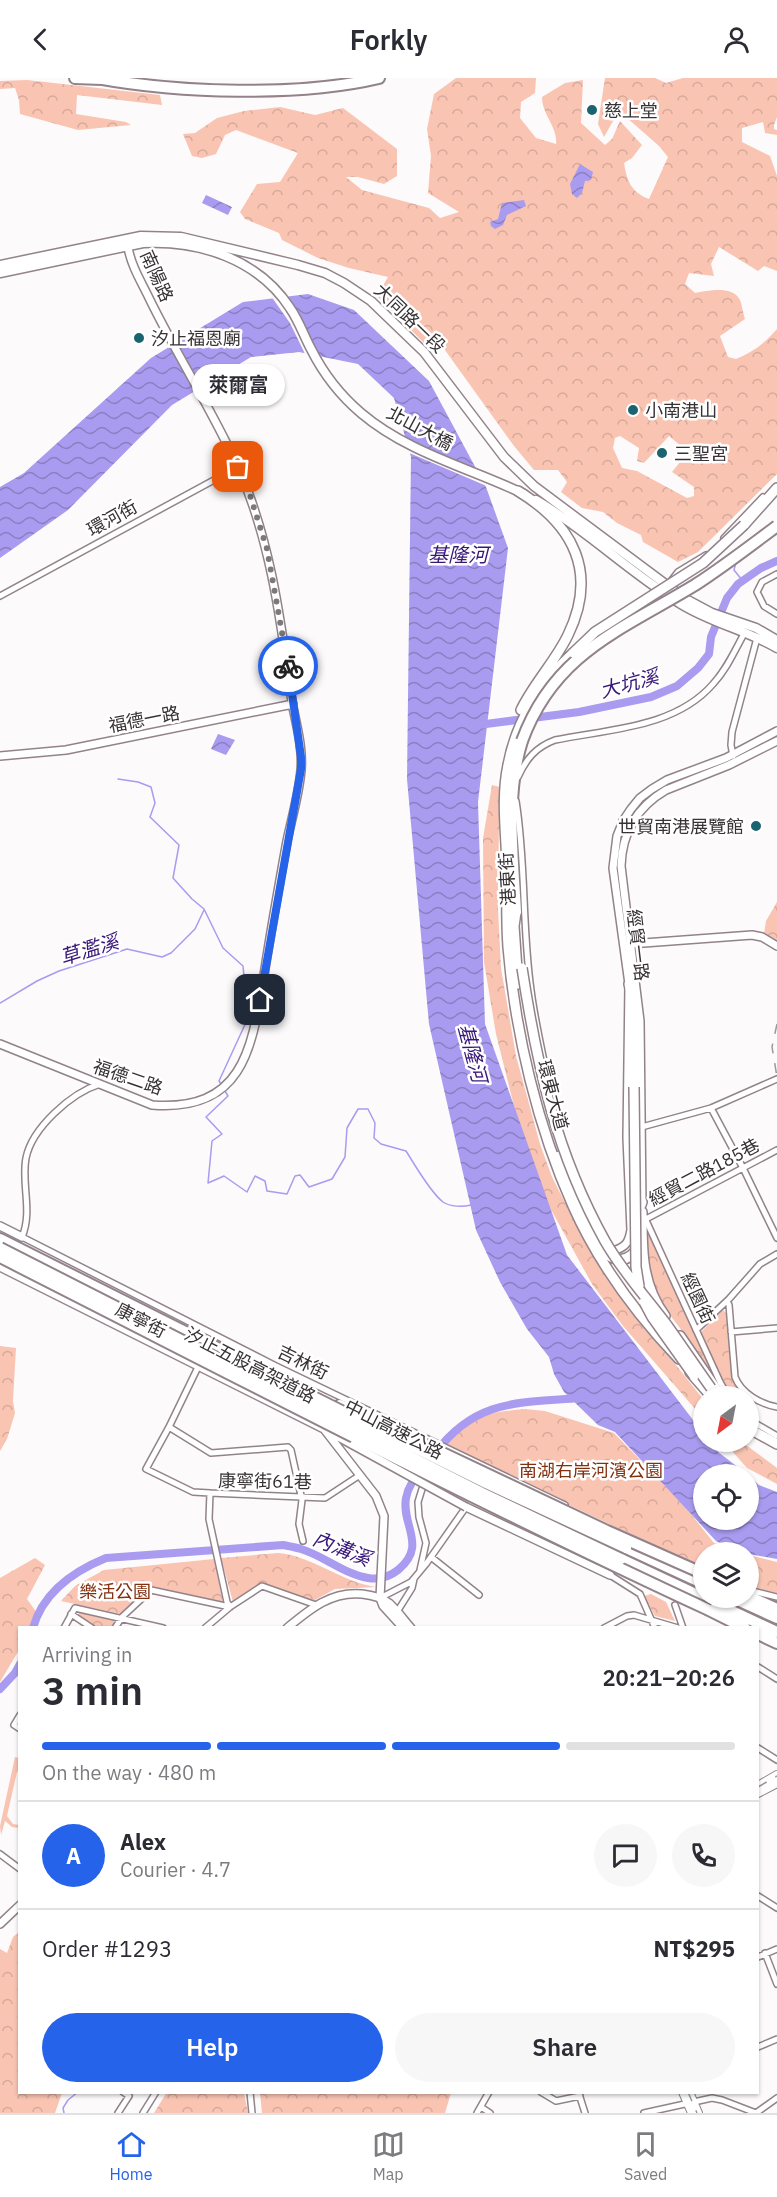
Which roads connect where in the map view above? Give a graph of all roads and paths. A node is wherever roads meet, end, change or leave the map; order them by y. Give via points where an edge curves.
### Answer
1 (75, 78) edge
2 (379, 78) edge
3 (387, 78) edge
4 (100, 79) edge
5 (364, 82) junction
6 (127, 243) junction
7 (216, 252) joint
8 (0, 265) edge
9 (0, 273) edge
10 (238, 467) junction
11 (777, 483) edge
12 (777, 488) edge
13 (519, 491) junction
14 (777, 517) edge
15 (777, 526) edge
16 (596, 542) joint
17 (777, 574) edge
18 (667, 590) junction
19 (0, 596) edge
20 (777, 614) edge
21 (735, 625) junction
22 (745, 632) junction
23 (757, 638) junction
24 (777, 640) edge
25 (777, 648) edge
26 (573, 654) junction
27 (293, 704) junction
28 (777, 731) edge
29 (777, 741) edge
30 (733, 754) junction
31 (0, 756) edge
32 (736, 762) junction
33 (508, 764) junction
34 (507, 874) junction
35 (516, 912) junction
36 (628, 944) junction
37 (777, 946) edge
38 (518, 984) junction
39 (629, 984) junction
40 (0, 1044) edge
41 (777, 1079) edge
42 (100, 1084) junction
43 (711, 1108) junction
44 (642, 1126) junction
45 (627, 1131) junction
46 (777, 1150) edge
47 (743, 1168) junction
48 (643, 1211) junction
49 (0, 1226) edge
50 (22, 1237) junction
51 (777, 1238) edge
52 (0, 1239) edge
53 (599, 1242) junction
54 (0, 1248) edge
55 (616, 1250) junction
56 (777, 1254) edge
57 (0, 1257) edge
58 (0, 1267) edge
59 (727, 1300) junction
60 (777, 1328) edge
61 (696, 1330) junction
62 (731, 1332) junction
63 (229, 1355) junction
64 (199, 1365) junction
65 (694, 1376) junction
66 (705, 1386) edge
67 (707, 1386) edge
68 (712, 1386) edge
69 (723, 1386) edge
70 (777, 1407) edge
71 (759, 1425) edge
72 (169, 1427) junction
73 (324, 1429) junction
74 (759, 1436) edge
75 (777, 1436) edge
76 (777, 1445) edge
77 (448, 1449) junction
78 (360, 1475) junction
79 (210, 1493) junction
80 (300, 1496) junction
81 (466, 1507) junction
82 (303, 1541) dead end
83 (431, 1557) junction
84 (693, 1568) edge
85 (693, 1568) edge
86 (420, 1570) junction
87 (610, 1575) joint
88 (415, 1578) junction
89 (693, 1579) edge
90 (759, 1593) edge
91 (479, 1595) dead end
92 (777, 1597) edge
93 (380, 1598) junction
94 (759, 1601) edge
95 (316, 1605) junction
96 (675, 1605) dead end
97 (230, 1607) junction
98 (755, 1608) edge
99 (777, 1609) edge
100 (396, 1612) junction
101 (71, 1614) junction
102 (122, 1617) junction
103 (777, 1618) edge
104 (652, 1620) junction
105 (65, 1626) edge
106 (89, 1626) edge
107 (115, 1626) edge
108 (156, 1626) edge
109 (207, 1626) edge
110 (290, 1626) edge
111 (401, 1626) edge
112 (409, 1626) edge
113 (608, 1626) edge
114 (655, 1626) edge
115 (672, 1626) edge
116 (682, 1626) edge
117 (741, 1626) edge
118 (777, 1632) edge
119 (759, 1634) edge
120 (777, 1643) edge
121 (759, 1668) edge
122 (777, 1679) edge
123 (759, 1749) edge
124 (777, 1760) edge
125 (777, 1775) edge
126 (777, 1783) edge
127 (759, 1785) edge
128 (759, 1792) edge
129 (0, 1854) edge
130 (18, 1868) edge
131 (759, 1897) edge
132 (18, 1907) edge
133 (777, 1908) edge
134 (0, 1924) edge
135 (777, 1949) edge
136 (765, 1953) junction
137 (759, 1956) edge
138 (777, 1984) edge
139 (777, 2039) edge
140 (759, 2048) edge
141 (126, 2094) edge
142 (155, 2094) edge
143 (250, 2094) edge
144 (488, 2094) edge
145 (544, 2094) edge
146 (554, 2094) edge
147 (579, 2094) edge
148 (684, 2094) edge
149 (689, 2094) edge
150 (777, 2098) edge
151 (556, 2101) junction
152 (689, 2102) junction
153 (479, 2110) edge
154 (653, 2112) edge
155 (118, 2113) edge
156 (143, 2113) edge
157 (252, 2113) edge
158 (490, 2113) edge
159 (585, 2113) edge
160 (644, 2113) edge
161 (692, 2113) edge
162 (698, 2113) edge
163 (756, 2113) edge

1 - 4 highway
2 - 5 highway
3 - 5 highway
4 - 5 highway via 252,90
6 - 7 main road, 大同路一段 via 172,242
6 - 8 main road, 大同路一段
6 - 9 main road, 大同路一段
6 - 10 street, 南陽路 via 159,318
6 - 18 main road, 大同路一段 via 141,236 181,237 298,264 356,290 386,313 434,363 518,472
7 - 13 main road, 北山大橋 via 252,270 279,293 328,377 361,413 413,446
10 - 19 street, 環河街
10 - 27 street, 南陽路 via 267,549
11 - 18 street via 711,551 678,572
12 - 26 highway, 環東大道, bridge via 710,557 595,632
13 - 16 main road, 北山大橋
13 - 33 highway via 555,517 577,557 581,583 577,613 568,635 522,708 508,749
14 - 26 highway, bridge via 713,565
15 - 35 highway, bridge via 712,574 603,639 552,683 529,722 514,771
16 - 18 main road, 大同路一段
17 - 20 street via 759,586 758,597
18 - 21 main road, 大同路一段
21 - 22 main road
21 - 24 main road via 756,628
22 - 23 main road
22 - 55 street, 港東街 via 722,672 691,704 663,718 546,744 523,765 516,788 531,990 552,1098 588,1198
23 - 25 main road
23 - 30 street via 732,732
26 - 33 highway, 環東大道 via 551,675 527,710
27 - 31 street, 福德一路 via 66,750
27 - 42 street, 福德二路 via 300,776 260,1000 240,1068 223,1088 195,1103 173,1107 152,1105
28 - 30 street, 經貿一路
29 - 32 street, 經貿一路
30 - 32 street
30 - 36 street, 經貿一路 via 652,789 623,821 614,848 613,868
32 - 36 street, 經貿一路 via 666,790 634,818 624,841 621,866
33 - 34 highway, 環東大道
34 - 38 highway
34 - 65 highway, 環東大道, bridge via 508,946 521,1032 558,1169 584,1226 621,1288
35 - 38 highway
35 - 67 highway, 環東大道, bridge via 535,1048 569,1168 606,1242
36 - 37 street via 752,935
36 - 39 street, 經貿一路
36 - 44 street, 經貿一路 via 640,1021
38 - 53 highway via 542,1099 564,1168
39 - 45 street, 經貿一路
39 - 65 highway, bridge via 634,1006 636,1267 640,1292 652,1317
40 - 42 street, 福德二路
41 - 43 street
42 - 50 street via 73,1097 36,1134 26,1158 27,1225
43 - 44 street
43 - 47 street
44 - 45 street
44 - 48 street, 經貿一路
45 - 55 street, 經貿一路 via 631,1230 626,1245
46 - 47 street, 經貿二路185巷
47 - 48 street, 經貿二路185巷
47 - 51 street
48 - 53 highway via 638,1210 639,1244 632,1256 620,1260 610,1257
48 - 61 street, 經園街
48 - 68 highway via 642,1257 652,1294
49 - 50 street
50 - 77 street, 吉林街
52 - 63 highway, 中山高速公路
53 - 55 highway
54 - 118 highway, 中山高速公路, bridge via 482,1493
56 - 59 street via 760,1264
57 - 117 highway, 汐止五股高架道路, bridge via 574,1547
58 - 64 street, 康寧街
59 - 61 street
59 - 62 street
60 - 62 street
61 - 69 street, 經園街
62 - 70 street via 737,1383 754,1398
63 - 84 highway, 汐止五股高架道路, bridge
63 - 89 highway, 中山高速公路, bridge via 486,1483
64 - 72 street
64 - 73 street, 康寧街
65 - 66 highway, 環東大道
71 - 75 street
72 - 79 street via 146,1469 193,1492
72 - 80 street via 212,1453 288,1447
73 - 78 street, 康寧街
73 - 81 street, bridge
74 - 76 highway
77 - 85 street, 吉林街
77 - 86 street via 418,1502 426,1543
78 - 80 street, 康寧街61巷 via 325,1498
78 - 93 street, 康寧街 via 376,1496 384,1516
79 - 80 street, 康寧街61巷
79 - 97 street, 康寧街61巷 via 209,1519
80 - 82 street
81 - 83 street
81 - 87 street
83 - 86 street
83 - 91 street
86 - 88 street
87 - 104 street via 640,1594
88 - 93 street
88 - 100 street
90 - 92 street
93 - 95 street via 340,1595
93 - 100 street
93 - 111 street via 382,1606
94 - 99 highway
95 - 97 street via 262,1586
95 - 110 street
96 - 116 street
97 - 102 street via 151,1590
97 - 109 street
98 - 103 highway
100 - 112 street
101 - 102 street via 75,1608
101 - 105 street
101 - 106 street
102 - 107 street
102 - 108 street
104 - 113 street via 634,1615
104 - 114 street
104 - 115 street
119 - 120 highway
121 - 122 street
123 - 124 street
125 - 127 main road
126 - 128 main road
129 - 130 street
131 - 133 street
132 - 134 street
135 - 136 street
136 - 137 street
136 - 138 street
139 - 140 street
141 - 155 street
142 - 156 street
143 - 157 street
144 - 153 street
145 - 151 street
146 - 151 street
147 - 151 street
147 - 159 street
148 - 152 main road
149 - 152 main road
150 - 163 street
152 - 154 street
152 - 161 main road
152 - 162 main road
152 - 163 street via 712,2098
153 - 158 street
154 - 160 street

